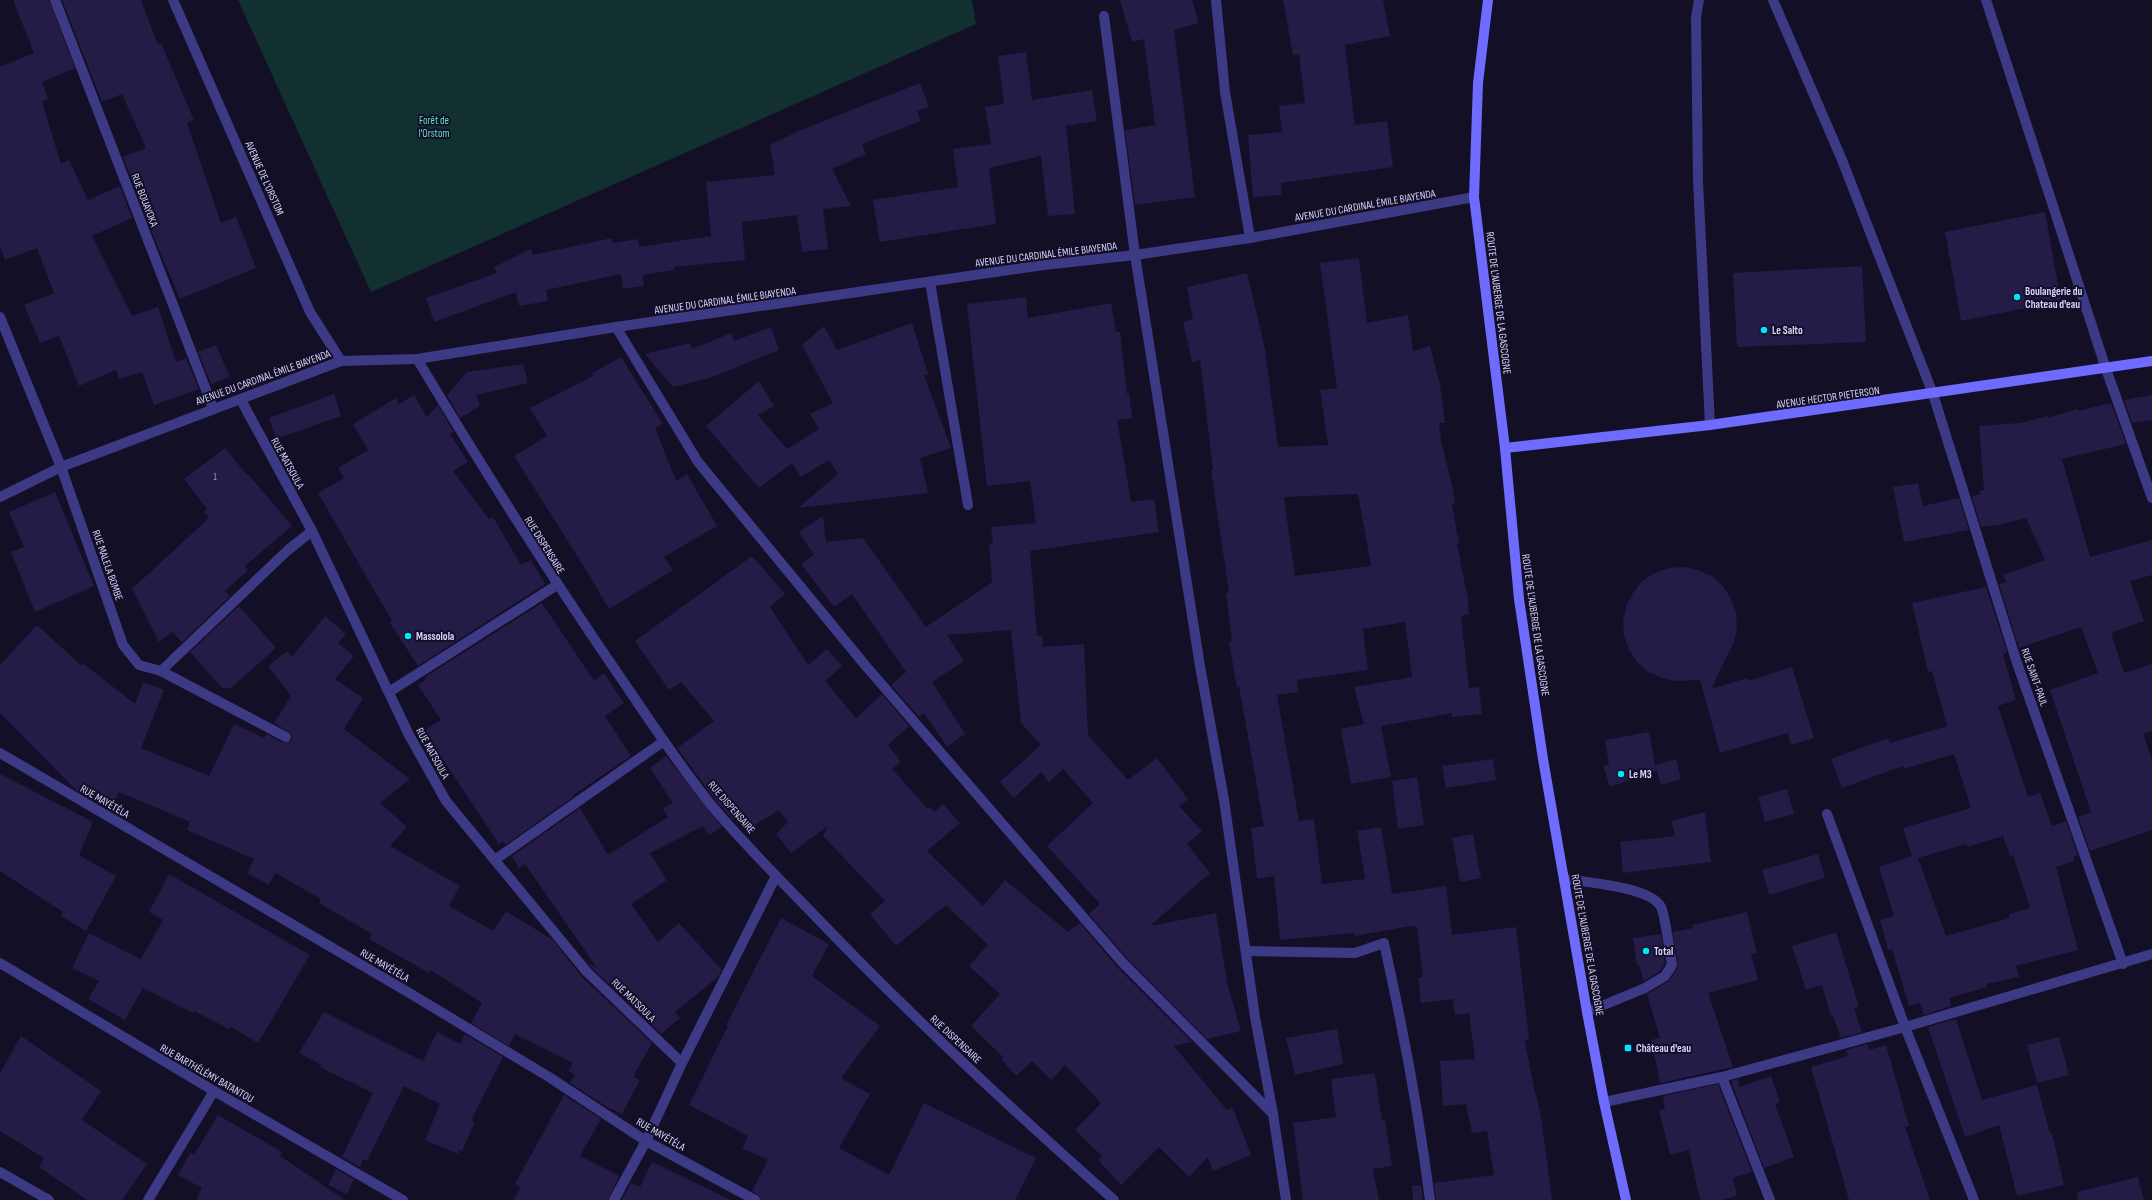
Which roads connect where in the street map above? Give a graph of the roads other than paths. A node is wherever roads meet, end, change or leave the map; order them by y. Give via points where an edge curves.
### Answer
1 (55, 0) edge
2 (173, 0) edge
3 (1216, 0) edge
4 (1488, 0) edge
5 (1699, 0) edge
6 (1773, 0) edge
7 (1986, 0) edge
8 (1104, 16) dead end
9 (1474, 197) junction
10 (1250, 238) junction
11 (1135, 255) junction
12 (930, 282) junction
13 (0, 317) edge
14 (616, 328) junction
15 (418, 359) junction
16 (341, 361) junction
17 (2152, 361) edge
18 (2106, 369) junction
19 (1933, 394) junction
20 (240, 400) junction
21 (213, 408) junction
22 (1710, 425) junction
23 (1506, 448) junction
24 (61, 467) junction
25 (0, 497) edge
26 (2152, 498) edge
27 (968, 505) dead end
28 (312, 531) junction
29 (557, 585) junction
30 (161, 671) junction
31 (389, 692) junction
32 (286, 737) dead end
33 (664, 741) junction
34 (0, 753) edge
35 (1828, 814) dead end
36 (496, 859) junction
37 (776, 876) junction
38 (1564, 879) junction
39 (1246, 951) junction
40 (2152, 954) edge
41 (0, 963) edge
42 (2123, 964) junction
43 (1587, 1012) junction
44 (1905, 1027) junction
45 (682, 1063) junction
46 (1722, 1077) junction
47 (214, 1091) junction
48 (1604, 1102) junction
49 (1273, 1114) junction
50 (646, 1141) junction
51 (0, 1172) edge
52 (49, 1200) edge
53 (148, 1200) edge
54 (403, 1200) edge
55 (614, 1200) edge
56 (755, 1200) edge
57 (1114, 1200) edge
58 (1286, 1200) edge
59 (1430, 1200) edge
60 (1626, 1200) edge
61 (1770, 1200) edge
62 (1974, 1200) edge

1 - 21 street, RUE BOUAYOKA
2 - 16 street, AVENUE DE L'ORSTOM via 310,312
3 - 10 street via 1224,92
4 - 9 street, ROUTE DE L'AUBERGE DE LA GASCOGNE via 1478,83
5 - 22 street via 1696,18 1698,181
6 - 19 street, RUE SAINT-PAUL via 1842,160
7 - 18 street
8 - 11 street
9 - 10 street, AVENUE DU CARDINAL ÉMILE BIAYENDA
9 - 23 street, ROUTE DE L'AUBERGE DE LA GASCOGNE
10 - 11 street, AVENUE DU CARDINAL ÉMILE BIAYENDA
11 - 12 street, AVENUE DU CARDINAL ÉMILE BIAYENDA
11 - 39 street via 1200,666 1224,800
12 - 14 street, AVENUE DU CARDINAL ÉMILE BIAYENDA
12 - 27 street
13 - 24 street, RUE MALELA BOMBE
14 - 15 street, AVENUE DU CARDINAL ÉMILE BIAYENDA
14 - 49 street via 698,462 865,664 1122,962
15 - 16 street, AVENUE DU CARDINAL ÉMILE BIAYENDA
15 - 29 street, RUE DISPENSAIRE
16 - 20 street, AVENUE DU CARDINAL ÉMILE BIAYENDA
17 - 18 street, AVENUE HECTOR PIETERSON
18 - 19 street, AVENUE HECTOR PIETERSON
18 - 26 street
19 - 22 street, AVENUE HECTOR PIETERSON
19 - 42 street, RUE SAINT-PAUL via 2017,663
20 - 21 street, AVENUE DU CARDINAL ÉMILE BIAYENDA
20 - 28 street, RUE MATSOULA
21 - 24 street, AVENUE DU CARDINAL ÉMILE BIAYENDA
22 - 23 street, AVENUE HECTOR PIETERSON
23 - 38 street, ROUTE DE L'AUBERGE DE LA GASCOGNE via 1519,600
24 - 25 street, AVENUE DU CARDINAL ÉMILE BIAYENDA
24 - 30 street, RUE MALELA BOMBE via 123,645 139,665
28 - 30 street via 288,550
28 - 31 street, RUE MATSOULA
29 - 31 street
29 - 33 street, RUE DISPENSAIRE
30 - 32 street, RUE MALELA BOMBE
31 - 36 street, RUE MATSOULA via 409,735 446,801
33 - 36 street
33 - 37 street, RUE DISPENSAIRE via 712,805
34 - 50 street, RUE MAYÉTÉLA via 406,991 549,1077
35 - 44 street
36 - 45 street, RUE MATSOULA via 588,972
37 - 45 street
37 - 57 street, RUE DISPENSAIRE via 880,983 1031,1126
38 - 43 street, ROUTE DE L'AUBERGE DE LA GASCOGNE
38 - 43 street via 1624,887 1650,897 1661,906 1672,965 1665,976 1645,988
39 - 49 street
39 - 59 street via 1354,953 1384,943 1402,1027
40 - 42 street
41 - 47 street, RUE BARTHÉLÉMY BATANTOU
42 - 44 street
43 - 48 street, ROUTE DE L'AUBERGE DE LA GASCOGNE
44 - 46 street
44 - 62 street
45 - 50 street
46 - 48 street
46 - 61 street
47 - 53 street
47 - 54 street, RUE BARTHÉLÉMY BATANTOU
48 - 60 street, ROUTE DE L'AUBERGE DE LA GASCOGNE
49 - 58 street
50 - 55 street
50 - 56 street, RUE MAYÉTÉLA
51 - 52 street

